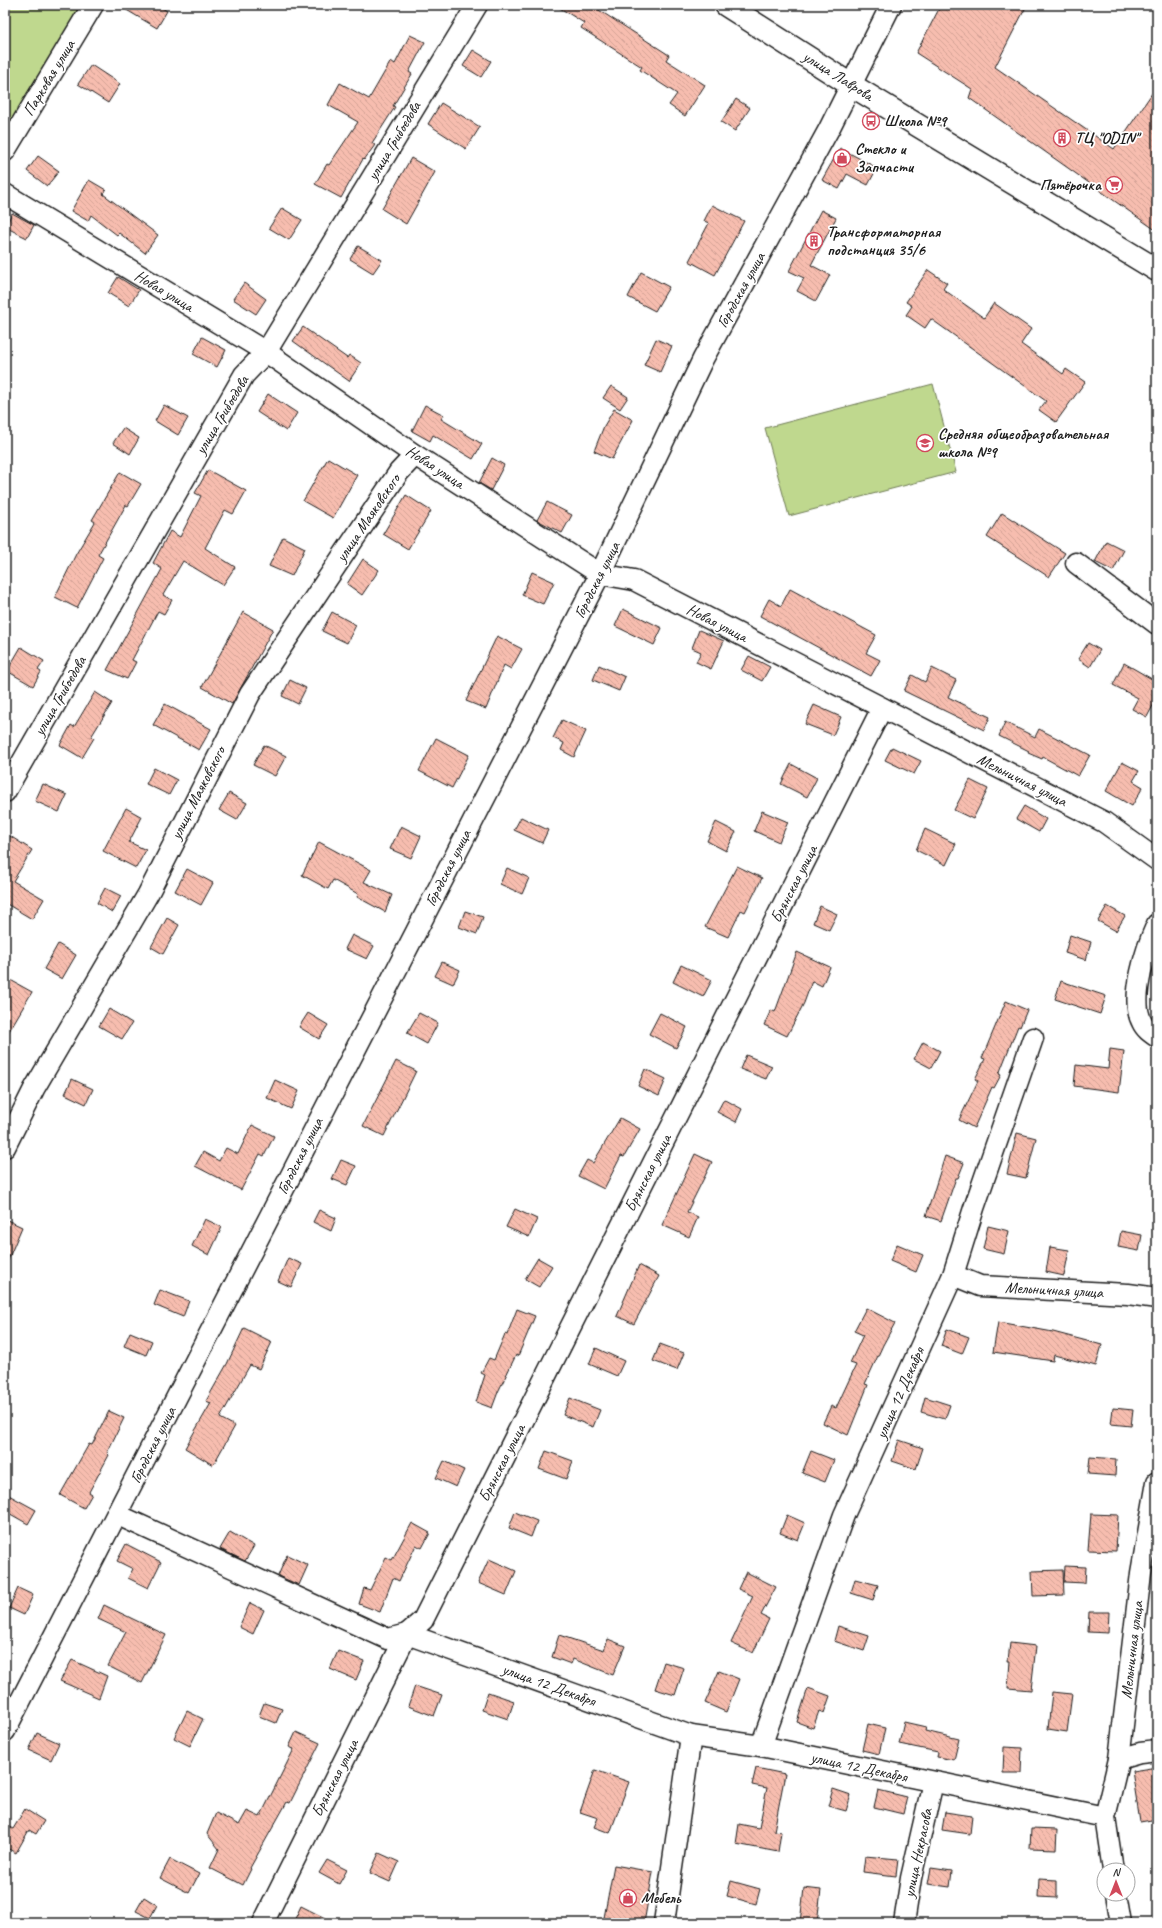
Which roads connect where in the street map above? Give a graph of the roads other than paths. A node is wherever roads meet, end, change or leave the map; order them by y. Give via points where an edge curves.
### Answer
1 (93, 5) edge
2 (477, 5) edge
3 (726, 5) edge
4 (891, 5) edge
5 (851, 85) junction
6 (5, 151) edge
7 (5, 194) edge
8 (1157, 270) edge
9 (266, 352) junction
10 (415, 455) junction
11 (1076, 563) dead end
12 (600, 574) junction
13 (1157, 624) edge
14 (882, 708) junction
15 (5, 792) edge
16 (1157, 860) edge
17 (1157, 924) edge
18 (1157, 1037) edge
19 (1033, 1038) dead end
20 (5, 1147) edge
21 (953, 1275) junction
22 (1157, 1298) edge
23 (1157, 1482) edge
24 (118, 1515) junction
25 (407, 1634) junction
26 (5, 1731) edge
27 (691, 1736) junction
28 (761, 1746) junction
29 (1157, 1751) edge
30 (1119, 1759) junction
31 (933, 1782) junction
32 (1105, 1817) junction
33 (1112, 1862) edge
34 (1117, 1902) edge
35 (263, 1923) edge
36 (664, 1923) edge
37 (904, 1923) edge
38 (1121, 1923) edge

1 - 6 street, Парковая улица
2 - 9 street, улица Грибоедова
3 - 5 main road, улица Лаврова
4 - 5 street, Городская улица
5 - 8 main road, улица Лаврова
5 - 12 street, Городская улица via 703,359
7 - 9 street, Новая улица
9 - 10 street, Новая улица
9 - 15 street, улица Грибоедова via 244,375
10 - 12 street, Новая улица
10 - 20 street, улица Маяковского via 399,472 250,694 148,894 34,1089
11 - 13 street
12 - 14 street, Новая улица via 634,580
12 - 24 street, Городская улица
14 - 16 street, Мельничная улица via 1104,822
14 - 25 street, Брянская улица via 423,1620
17 - 18 street via 1149,942 1139,982 1138,1002 1141,1021 1147,1030
19 - 21 street, улица 12 Декабря
21 - 22 street, Мельничная улица via 980,1286 1128,1294
21 - 28 street, улица 12 Декабря via 844,1515
23 - 30 street, Мельничная улица via 1141,1573
24 - 25 street, Брянская улица via 388,1639
24 - 26 street, Городская улица
25 - 27 street, улица 12 Декабря
25 - 35 street, Брянская улица
27 - 28 street, улица 12 Декабря
27 - 36 street
28 - 31 street, улица 12 Декабря
29 - 30 street
30 - 32 street, Мельничная улица
31 - 32 street
31 - 37 street, улица Некрасова via 911,1878
32 - 33 street, Мельничная улица
34 - 38 street

